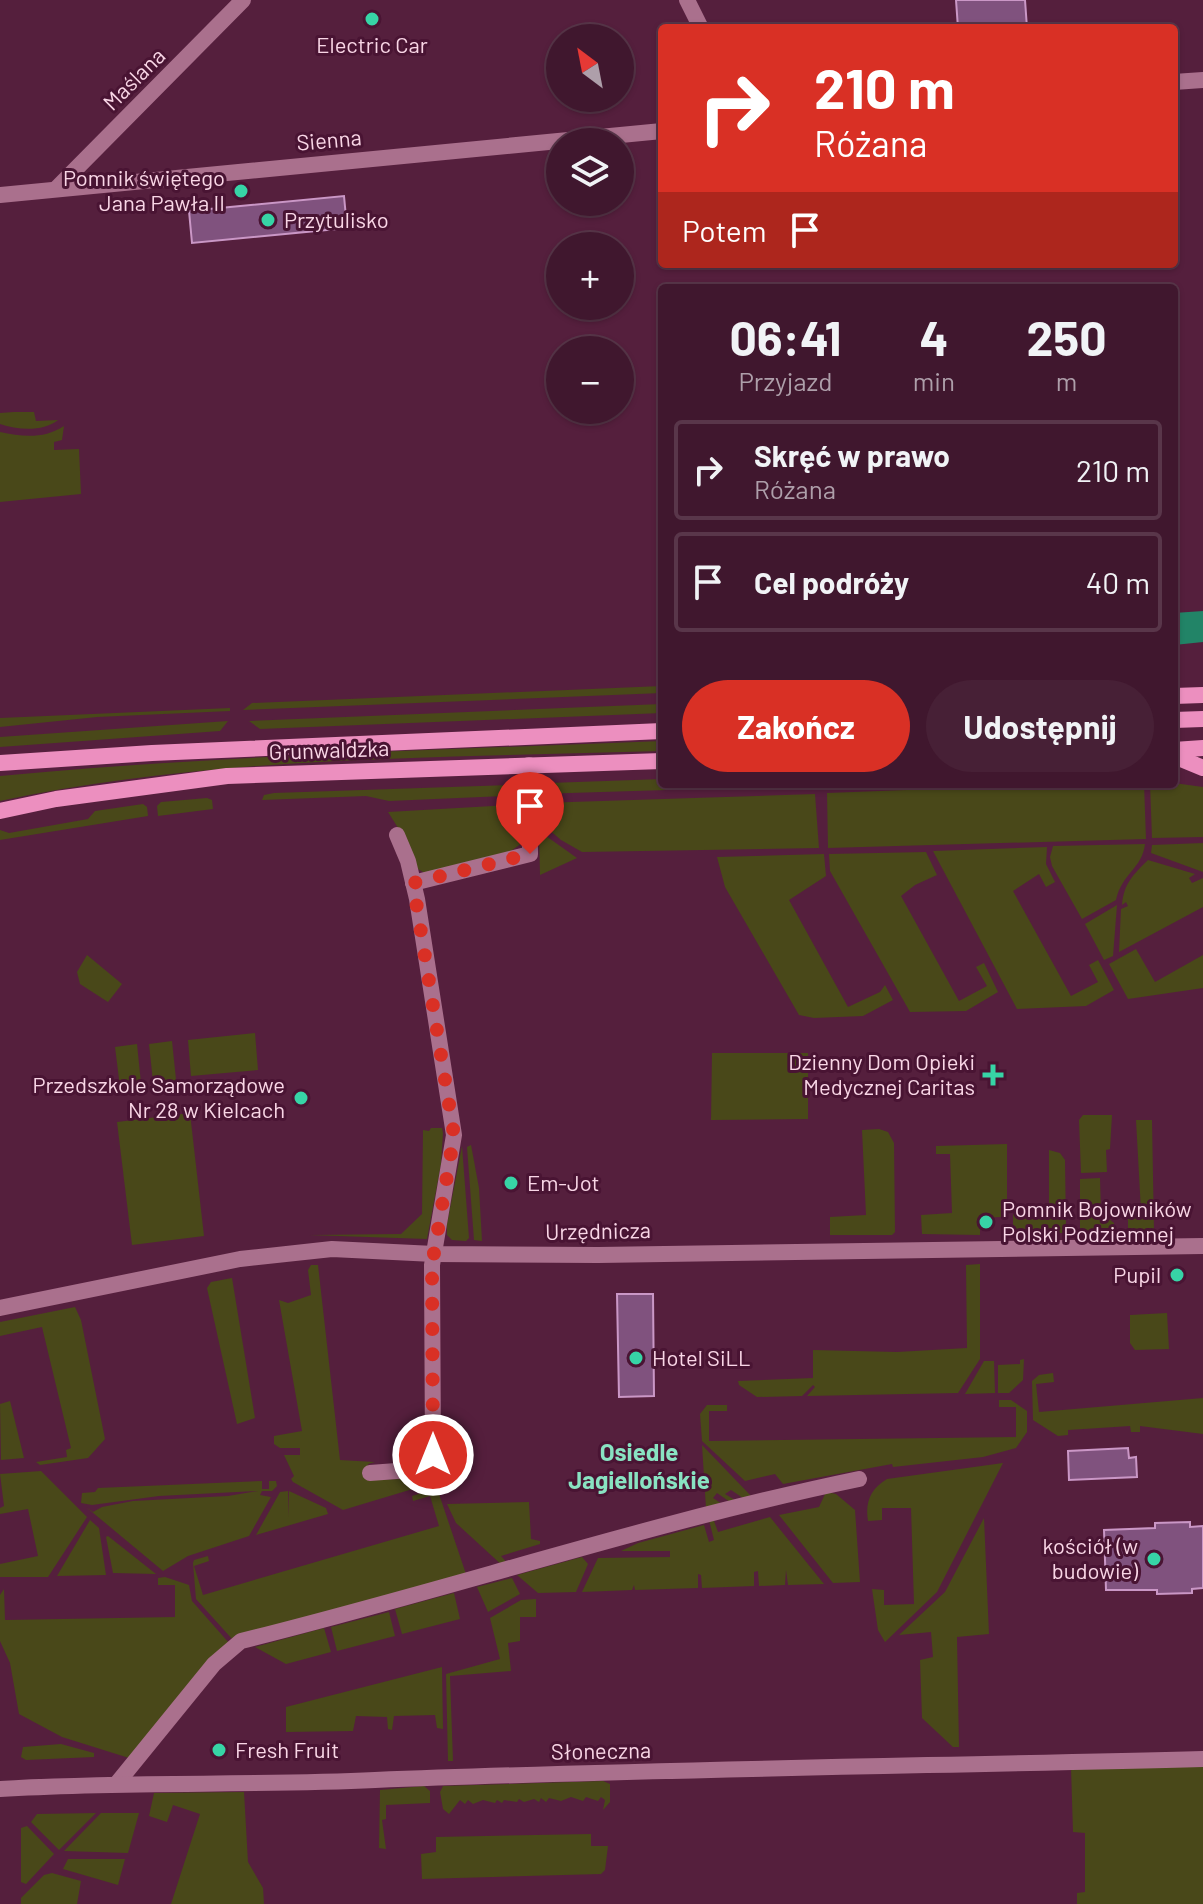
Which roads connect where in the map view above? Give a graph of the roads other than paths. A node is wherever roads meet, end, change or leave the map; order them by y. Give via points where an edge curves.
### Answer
1 (243, 0) edge
2 (687, 0) edge
3 (699, 24) edge
4 (1203, 80) edge
5 (1178, 82) edge
6 (658, 131) edge
7 (57, 188) junction
8 (0, 195) edge
9 (1203, 695) edge
10 (1178, 696) edge
11 (1203, 719) edge
12 (1178, 720) edge
13 (658, 731) edge
14 (1203, 748) edge
15 (1178, 752) edge
16 (1178, 755) edge
17 (658, 761) edge
18 (0, 763) edge
19 (529, 765) junction
20 (1203, 768) edge
21 (0, 811) edge
22 (397, 835) dead end
23 (413, 883) junction
24 (1203, 1246) edge
25 (434, 1254) junction
26 (0, 1308) edge
27 (370, 1473) dead end
28 (859, 1479) dead end
29 (1203, 1759) edge
30 (118, 1782) junction
31 (0, 1789) edge

1 - 7 street, Maślana
2 - 3 street
4 - 5 street
6 - 7 street, Sienna
7 - 8 street, Sienna
9 - 10 main road
11 - 12 main road
13 - 18 main road, Grunwaldzka
14 - 15 main road
16 - 20 main road
17 - 19 main road, Grunwaldzka
19 - 21 main road, Grunwaldzka via 227,776
19 - 23 street via 530,854
22 - 23 street
23 - 25 street via 454,1135
24 - 25 street, Urzędnicza
25 - 26 street, Urzędnicza via 288,1252
25 - 27 street via 433,1455 423,1469
28 - 30 street via 749,1502 241,1641 214,1664
29 - 30 street, Słoneczna via 224,1785
30 - 31 street, Słoneczna

